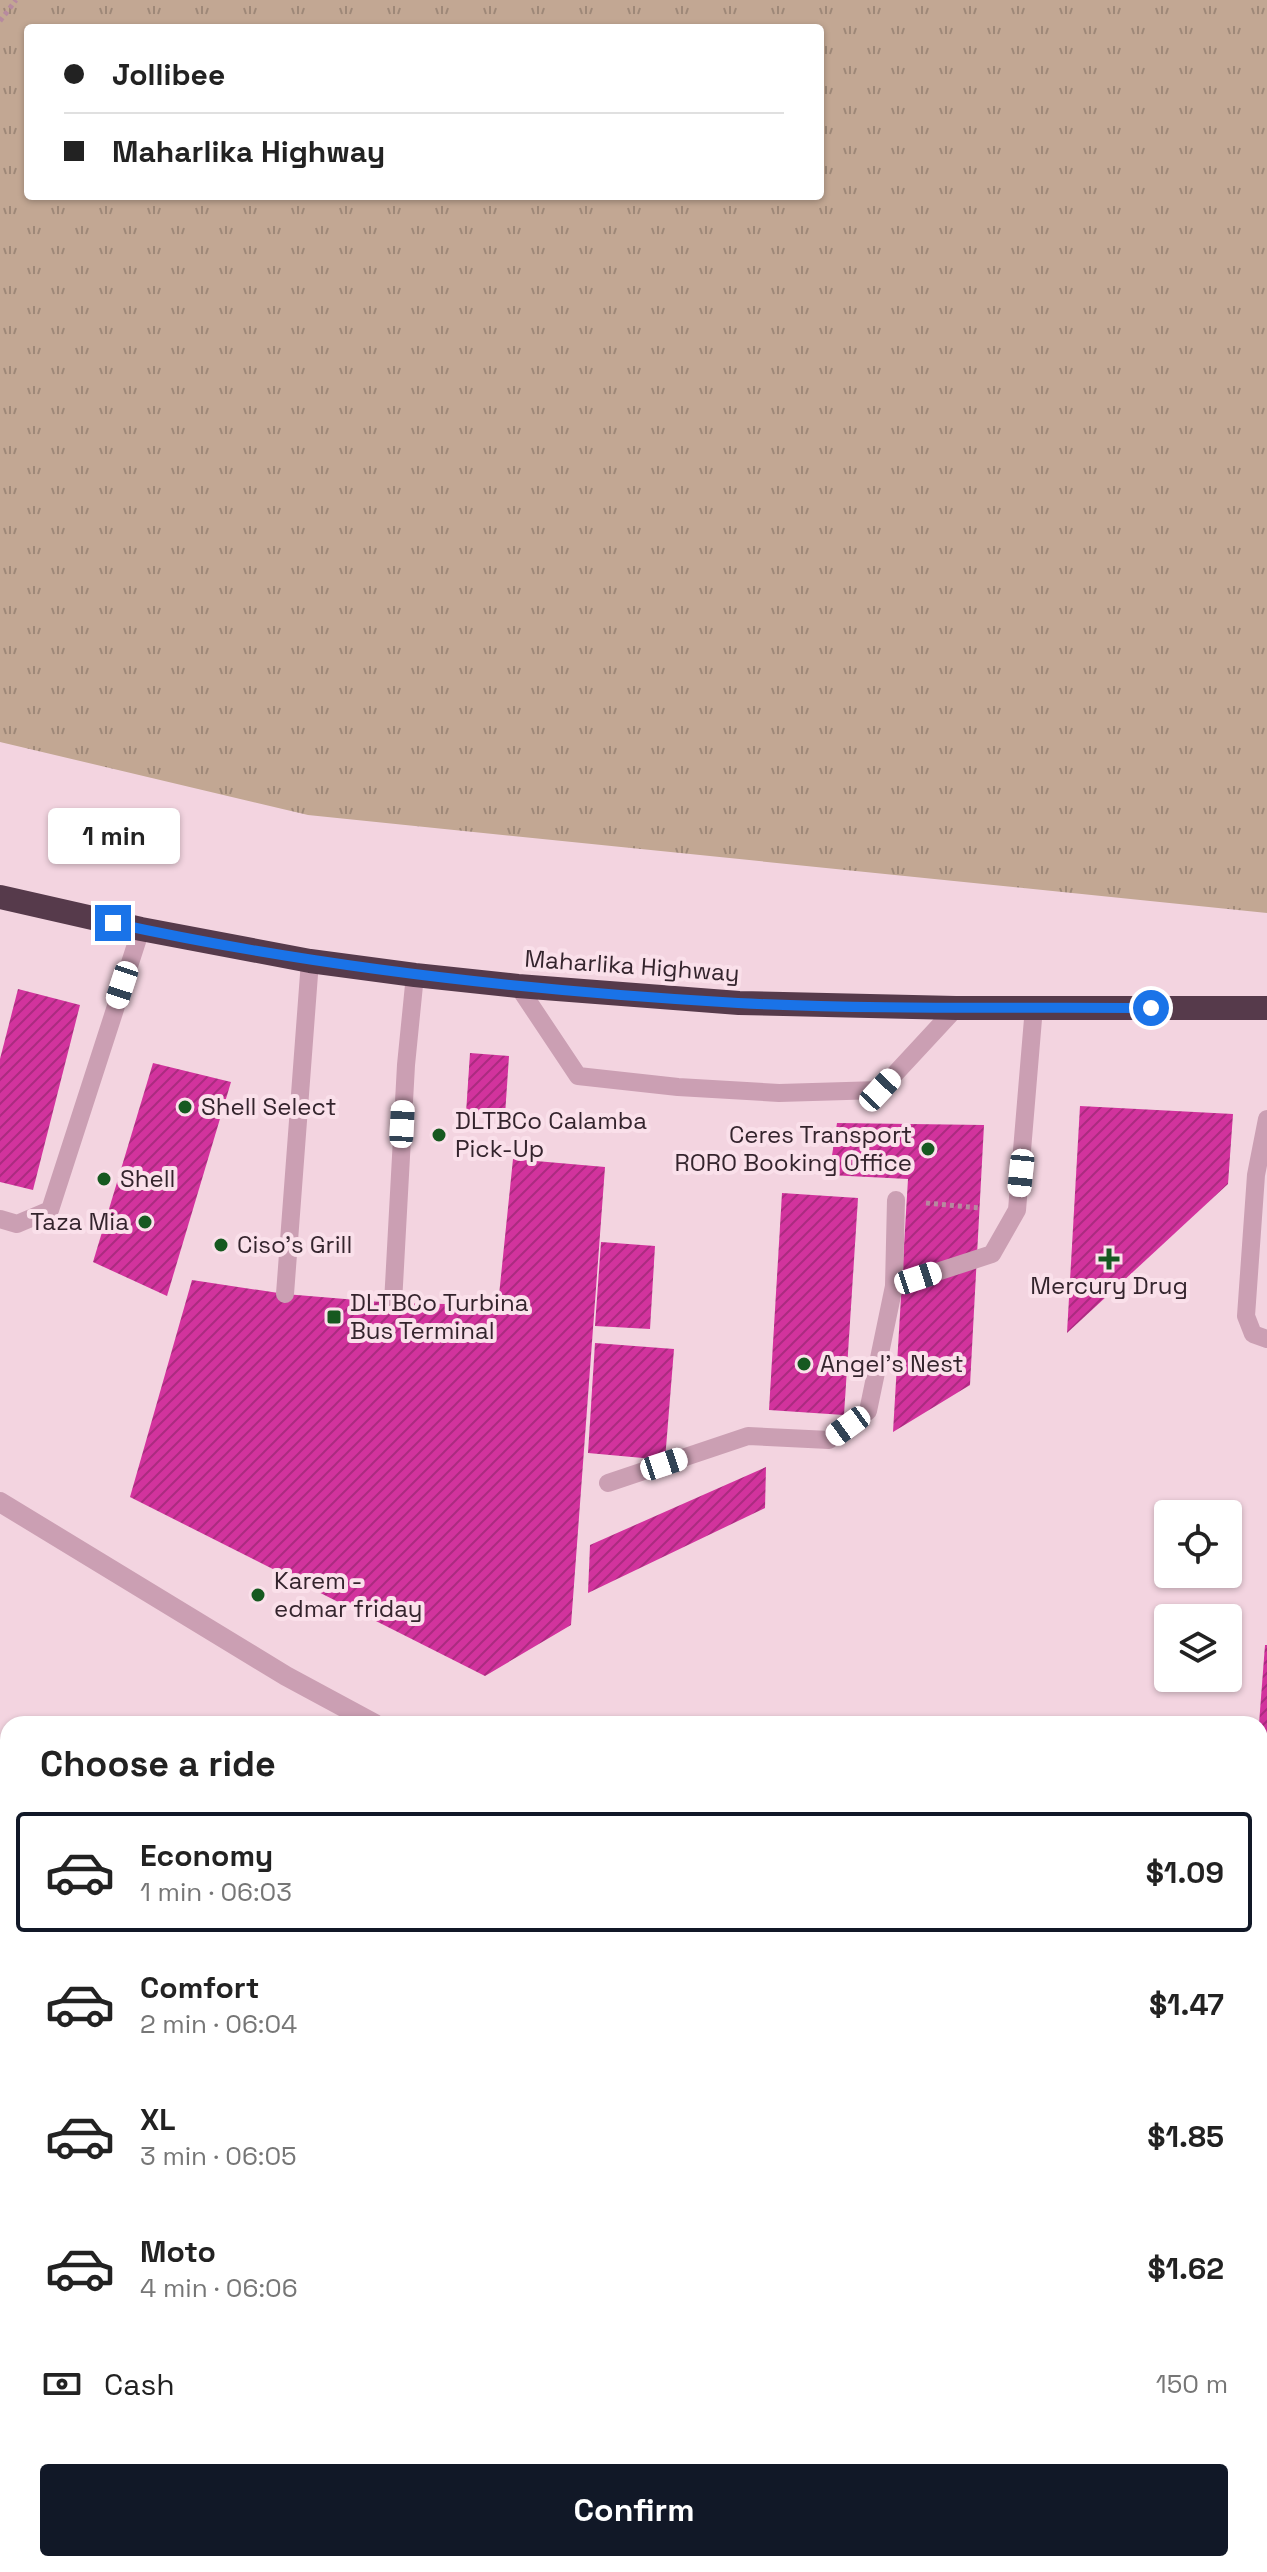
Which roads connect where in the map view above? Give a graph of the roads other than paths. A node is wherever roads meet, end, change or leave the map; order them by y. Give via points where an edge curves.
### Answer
1 (0, 897) edge
2 (141, 929) junction
3 (310, 961) junction
4 (415, 975) junction
5 (518, 986) junction
6 (1034, 1007) junction
7 (956, 1008) junction
8 (1267, 1008) edge
9 (1267, 1119) edge
10 (896, 1200) road end
11 (0, 1219) edge
12 (894, 1286) junction
13 (285, 1294) dead end
14 (393, 1303) dead end
15 (1267, 1339) edge
16 (608, 1483) dead end
17 (0, 1502) edge
18 (360, 1716) edge

1 - 2 highway, Maharlika Highway
2 - 3 highway, Maharlika Highway
2 - 11 lane via 50,1210 17,1224
3 - 4 highway, Maharlika Highway
3 - 13 lane
4 - 5 highway, Maharlika Highway
4 - 14 lane
5 - 7 highway, Maharlika Highway via 739,1003
5 - 7 lane via 578,1076 779,1093 880,1090
6 - 7 highway, Maharlika Highway
6 - 8 highway, Maharlika Highway
6 - 12 lane via 1017,1210 992,1254
9 - 15 lane via 1256,1175 1246,1316 1253,1334
10 - 12 lane
12 - 16 lane via 868,1411 829,1440 748,1436
17 - 18 street

